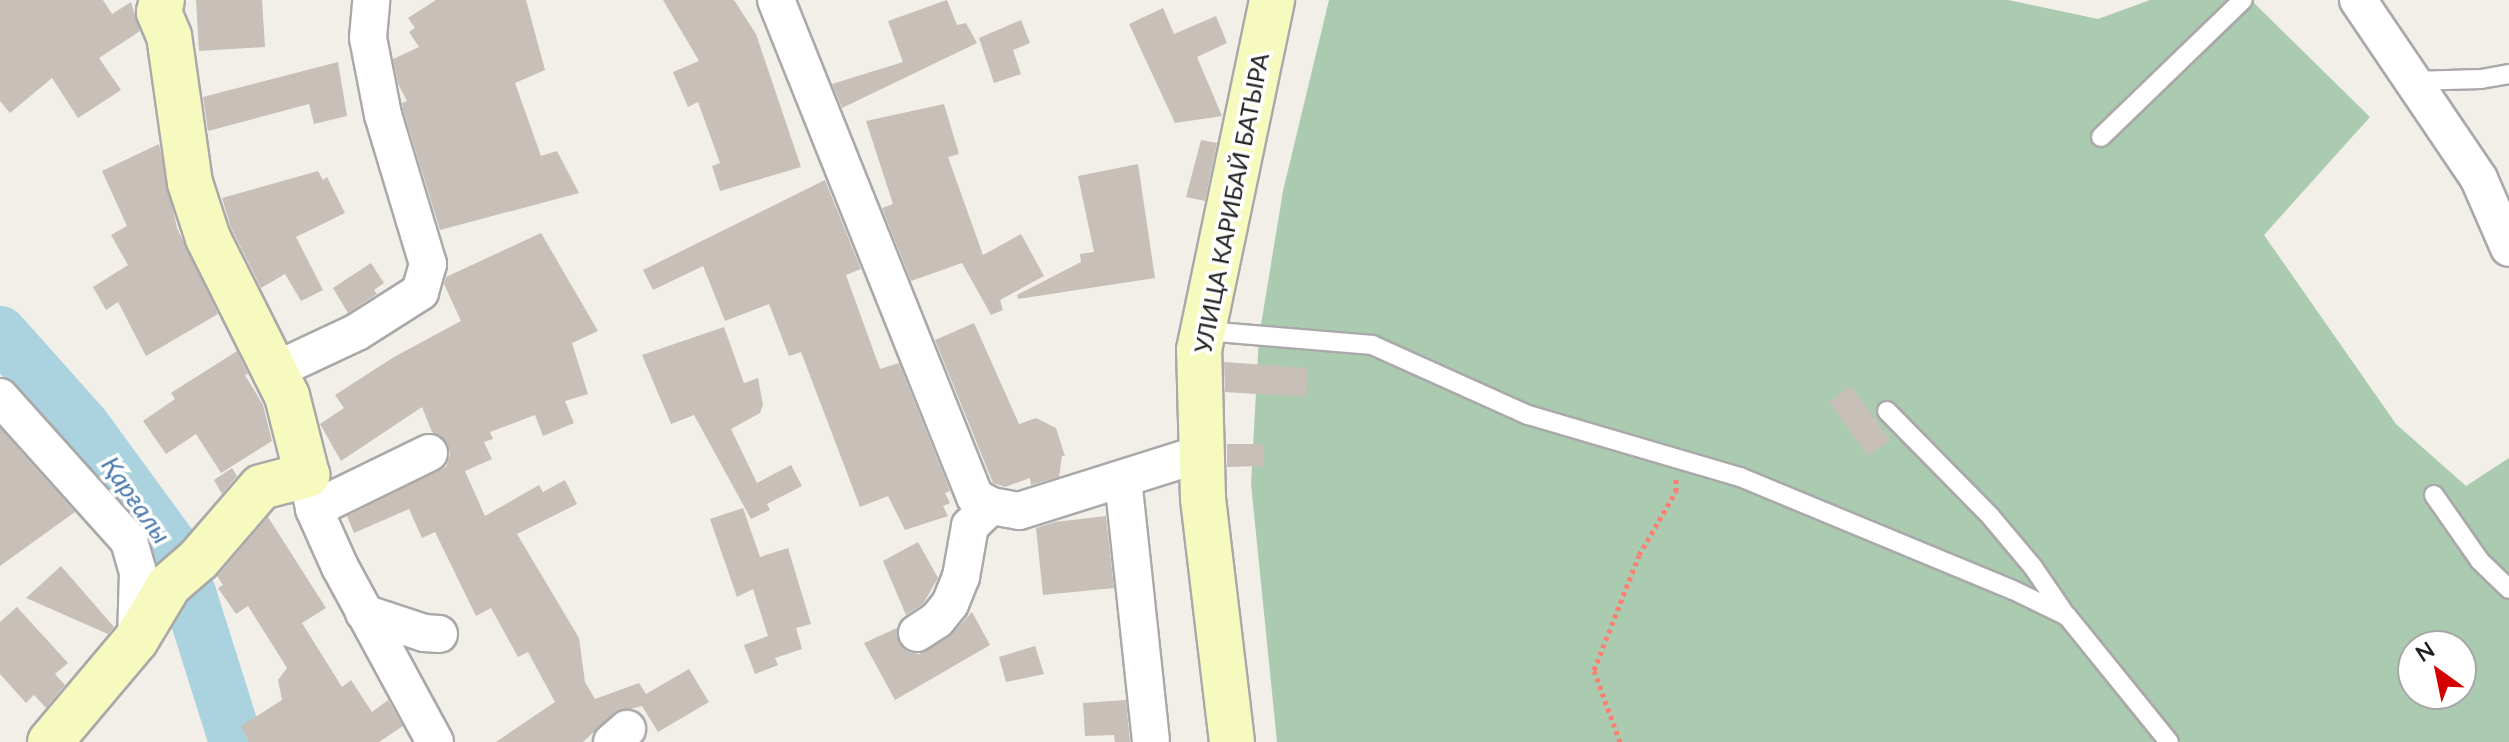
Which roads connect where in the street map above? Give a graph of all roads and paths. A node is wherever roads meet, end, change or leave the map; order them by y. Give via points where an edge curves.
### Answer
1 (371, 0) edge
2 (776, 0) edge
3 (1272, 0) edge
4 (2243, 0) edge
5 (2358, 0) edge
6 (156, 4) edge
7 (2509, 74) edge
8 (2413, 81) junction
9 (2101, 137) dead end
10 (2509, 248) edge
11 (1205, 331) junction
12 (276, 370) junction
13 (0, 397) edge
14 (1887, 411) dead end
15 (429, 453) dead end
16 (1203, 453) junction
17 (1123, 479) junction
18 (1676, 491) dead end
19 (310, 492) junction
20 (2434, 495) dead end
21 (991, 506) junction
22 (2509, 589) edge
23 (364, 613) junction
24 (2067, 616) junction
25 (917, 633) dead end
26 (439, 634) dead end
27 (136, 640) junction
28 (1151, 740) edge
29 (50, 742) edge
30 (435, 742) edge
31 (1232, 742) edge
32 (1620, 742) edge
33 (2169, 742) edge

1 - 12 street via 368,38 383,115 428,264 420,292 357,332
2 - 21 street via 975,497
3 - 11 street, УЛИЦА КАРИБАЙ БАТЫРА
4 - 9 lane
5 - 8 street
6 - 12 street via 169,36 190,183 208,238
7 - 8 lane
8 - 10 street via 2479,179
11 - 16 street, УЛИЦА КАРИБАЙ БАТЫРА via 1199,350
11 - 24 lane via 1372,345 1528,415 1740,477
12 - 19 street via 296,426
13 - 27 street via 129,541 138,572
14 - 24 lane via 1991,517
15 - 19 street
16 - 17 street
16 - 31 street, УЛИЦА КАРИБАЙ БАТЫРА via 1203,499
17 - 21 street via 1019,511
17 - 28 street
18 - 32 path via 1639,555 1594,670
19 - 23 street
19 - 27 street via 261,487 184,572
20 - 22 lane via 2480,561
21 - 25 street via 970,526 950,604
23 - 26 street
23 - 30 street
24 - 33 lane
27 - 29 street

